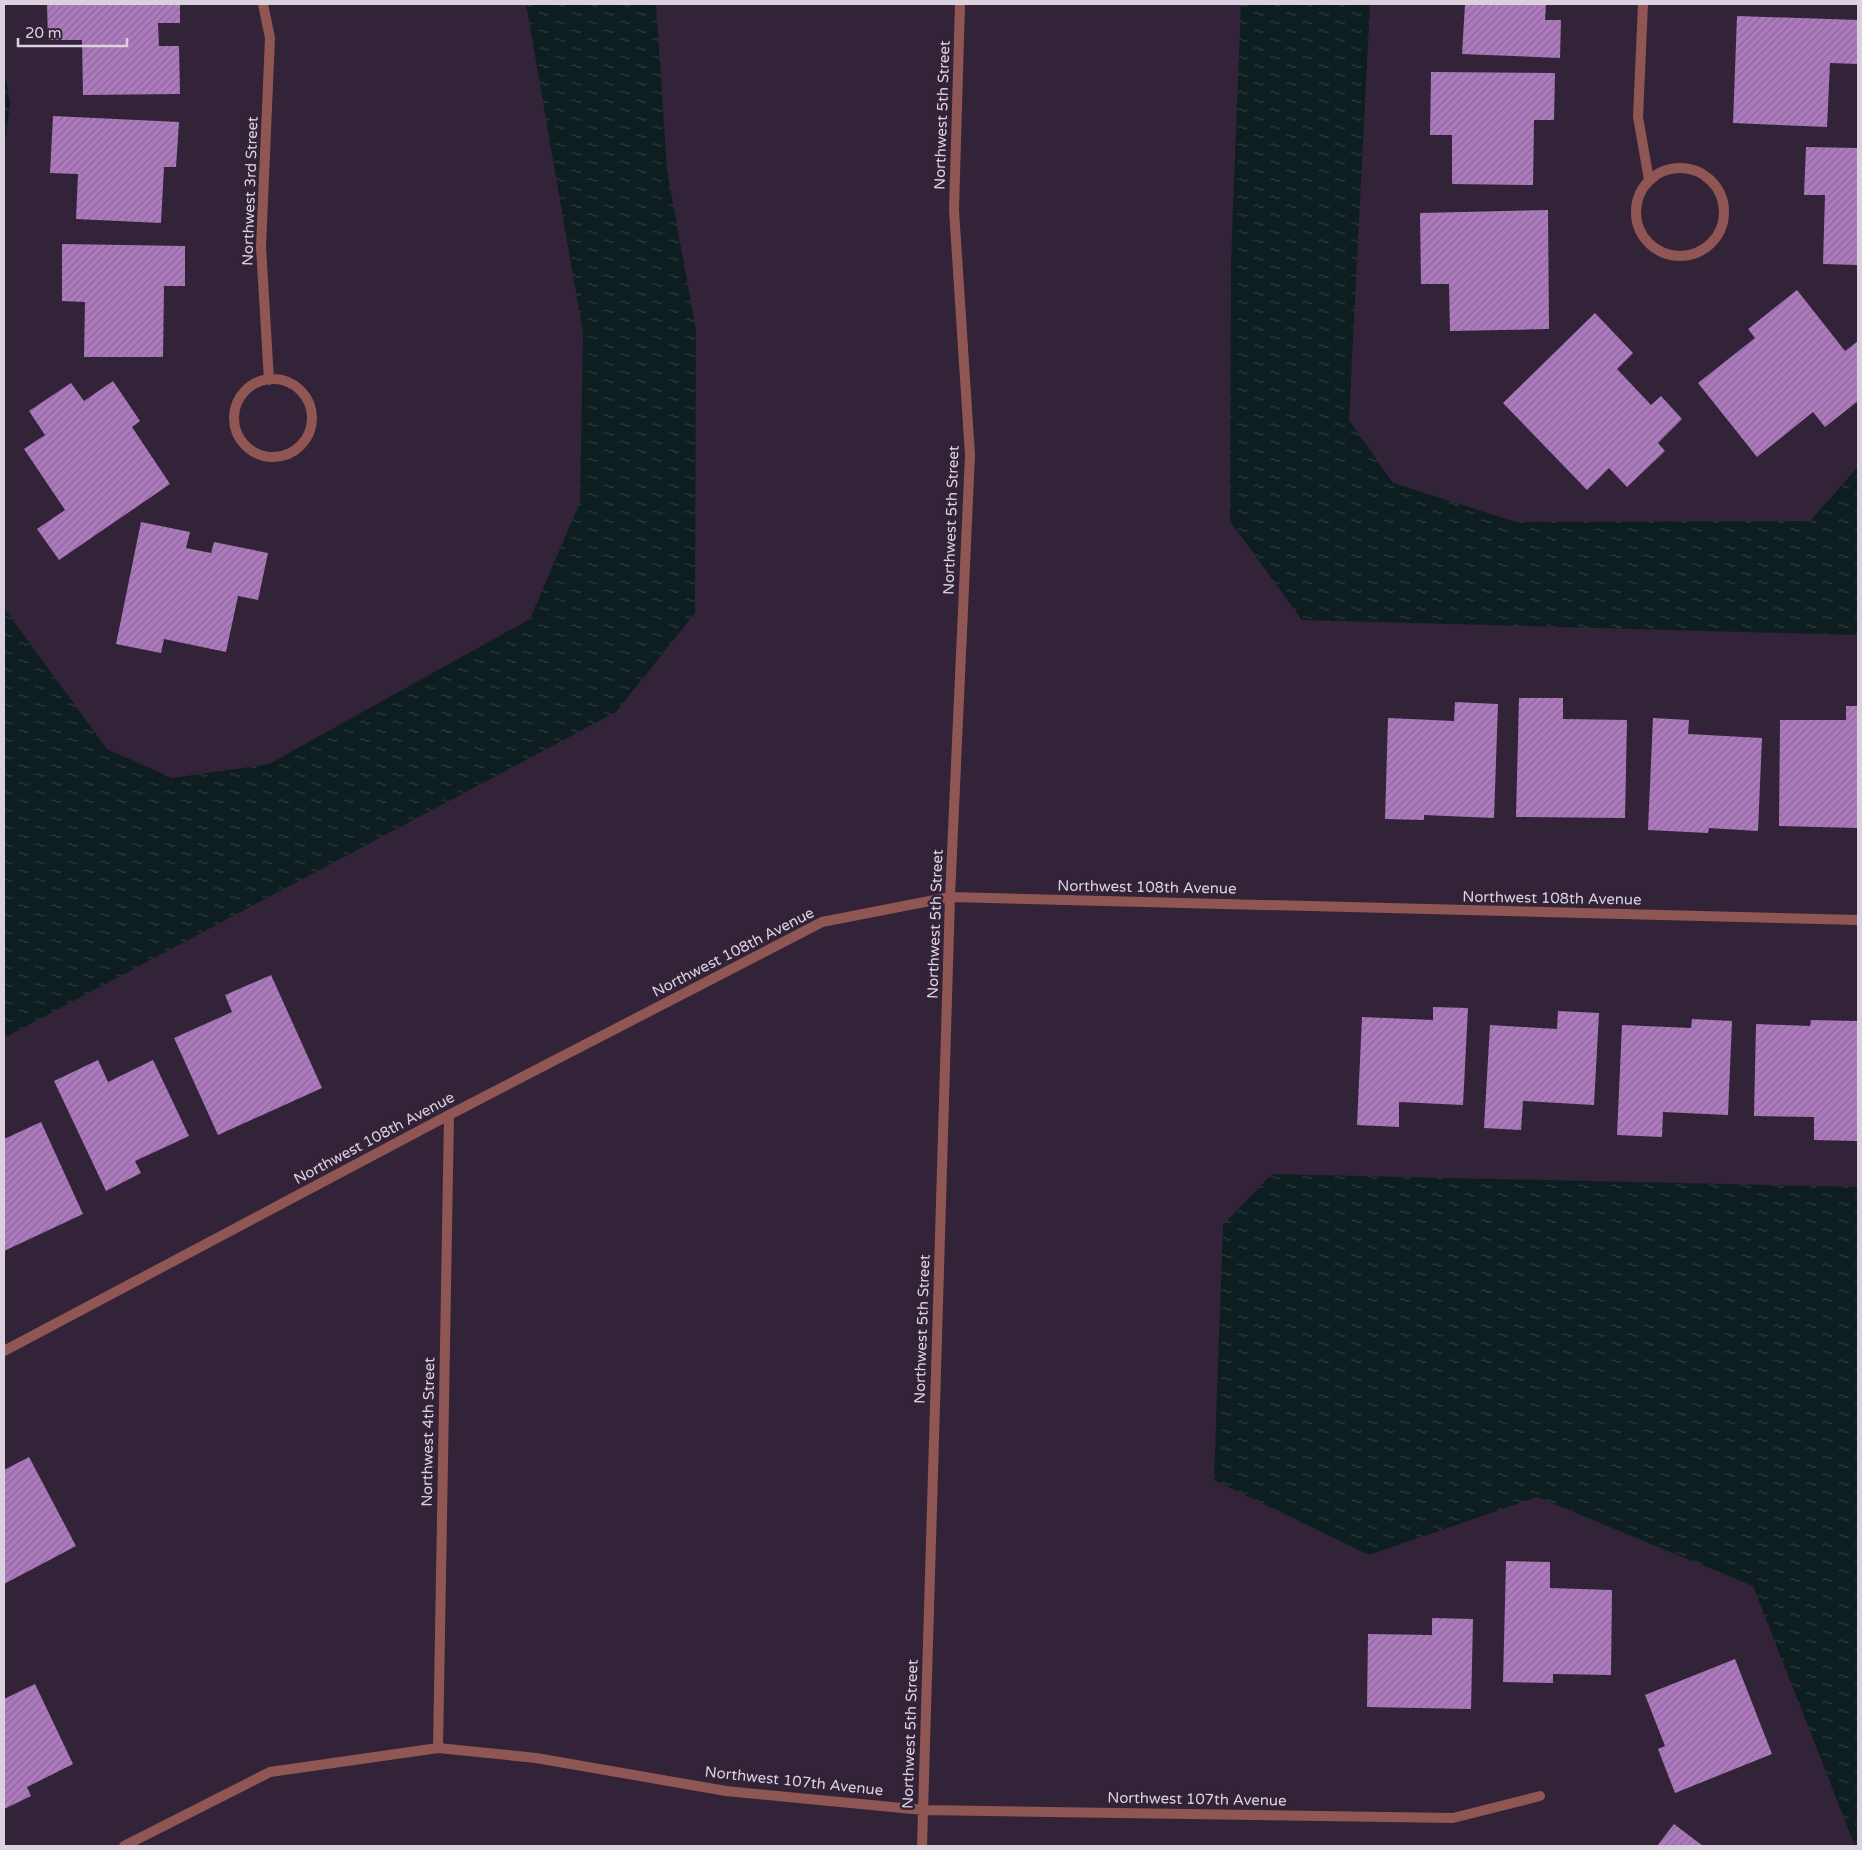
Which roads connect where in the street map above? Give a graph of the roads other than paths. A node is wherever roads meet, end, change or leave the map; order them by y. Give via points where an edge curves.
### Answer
1 (262, 4) edge
2 (960, 4) edge
3 (1643, 4) edge
4 (1649, 180) junction
5 (269, 380) junction
6 (950, 897) junction
7 (1858, 920) edge
8 (449, 1115) junction
9 (4, 1351) edge
10 (438, 1748) junction
11 (1540, 1796) dead end
12 (923, 1810) junction
13 (124, 1846) edge
14 (922, 1846) edge

1 - 5 street, Northwest 3rd Street via 270,38 261,247
2 - 6 street, Northwest 5th Street via 954,210 970,455
3 - 4 street via 1638,117
4 - 4 street via 1636,206 1636,220 1651,245 1663,253 1691,255 1715,239 1724,212 1714,185 1704,175 1676,168
5 - 5 street via 258,382 240,398 235,424 239,437 248,448 260,455 273,457 286,455 298,448 311,426 312,412 302,391 281,380
6 - 7 street, Northwest 108th Avenue
6 - 8 street, Northwest 108th Avenue via 822,922
6 - 12 street, Northwest 5th Street
8 - 9 street, Northwest 108th Avenue
8 - 10 street, Northwest 4th Street
10 - 12 street, Northwest 107th Avenue via 536,1758 726,1790
10 - 13 street, Northwest 107th Avenue via 270,1772
11 - 12 street, Northwest 107th Avenue via 1453,1818
12 - 14 street, Northwest 5th Street

